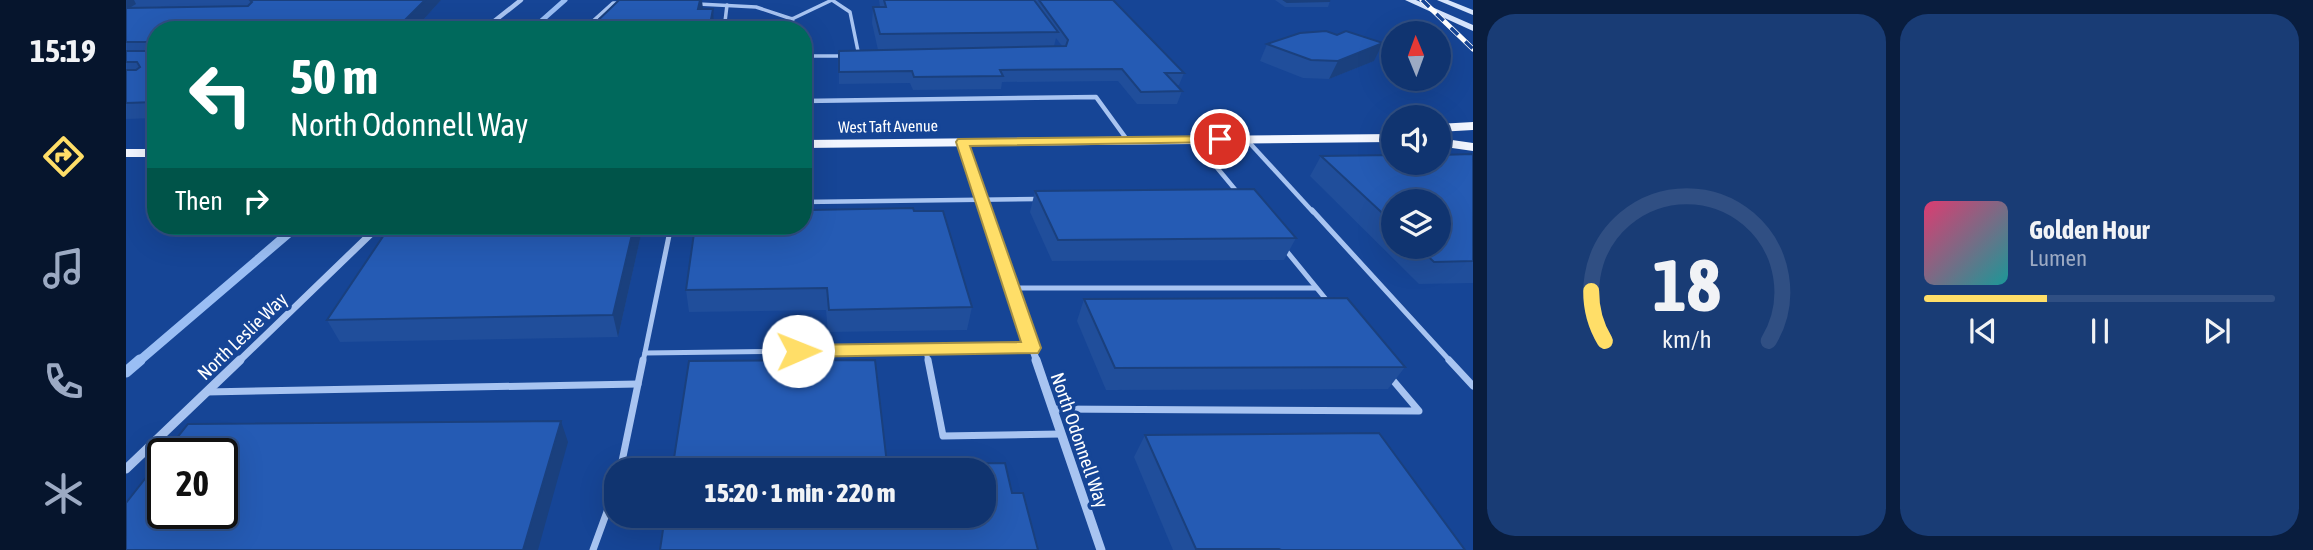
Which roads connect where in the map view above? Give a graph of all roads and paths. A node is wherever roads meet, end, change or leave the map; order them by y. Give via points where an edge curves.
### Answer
1 (521, 0) edge
2 (1409, 0) edge
3 (1441, 0) edge
4 (1465, 0) edge
5 (626, 4) edge
6 (691, 4) edge
7 (727, 5) junction
8 (1473, 7) edge
9 (1473, 13) edge
10 (792, 19) joint
11 (494, 21) edge
12 (593, 21) edge
13 (725, 21) edge
14 (1473, 28) edge
15 (812, 56) edge
16 (859, 56) junction
17 (872, 56) edge
18 (812, 102) edge
19 (1473, 126) edge
20 (1451, 127) edge
21 (1381, 138) edge
22 (1246, 139) junction
23 (1194, 140) junction
24 (1128, 141) junction
25 (962, 142) junction
26 (812, 144) edge
27 (1451, 144) edge
28 (1473, 147) edge
29 (126, 153) edge
30 (147, 153) edge
31 (1228, 198) edge
32 (981, 199) junction
33 (1050, 199) edge
34 (812, 202) edge
35 (370, 235) edge
36 (669, 235) edge
37 (1275, 238) edge
38 (1012, 288) junction
39 (1317, 288) junction
40 (1334, 309) edge
41 (1032, 348) junction
42 (926, 350) junction
43 (645, 353) junction
44 (1385, 370) edge
45 (638, 384) junction
46 (1473, 386) edge
47 (206, 392) junction
48 (1053, 409) junction
49 (1061, 434) junction
50 (623, 458) edge
51 (126, 469) edge
52 (604, 520) edge
53 (593, 550) edge
54 (1101, 550) edge

1 - 11 street
2 - 14 main road
3 - 9 main road
4 - 8 main road
5 - 12 lane via 613,4
6 - 7 lane
7 - 10 lane via 756,7
7 - 13 lane
10 - 16 lane via 832,0 850,12
15 - 16 lane
16 - 17 lane
18 - 24 lane via 1096,97
19 - 20 main road
21 - 22 main road, West Taft Avenue
22 - 23 main road, West Taft Avenue
22 - 46 lane
23 - 24 main road, West Taft Avenue
23 - 31 lane via 1242,198
24 - 25 main road, West Taft Avenue
25 - 26 main road, West Taft Avenue
25 - 32 street, North Odonnell Way
27 - 28 main road
29 - 30 main road
32 - 33 lane
32 - 34 lane
32 - 38 street, North Odonnell Way
35 - 47 street, North Leslie Way
36 - 43 lane
37 - 39 lane
38 - 39 lane
38 - 41 street, North Odonnell Way
39 - 40 lane
41 - 42 lane
41 - 48 street, North Odonnell Way
42 - 43 lane
42 - 49 lane via 943,436
43 - 45 lane
44 - 48 lane via 1419,411
45 - 47 lane
45 - 50 lane
47 - 51 street, North Leslie Way
48 - 49 street, North Odonnell Way
49 - 54 street, North Odonnell Way
52 - 53 lane

